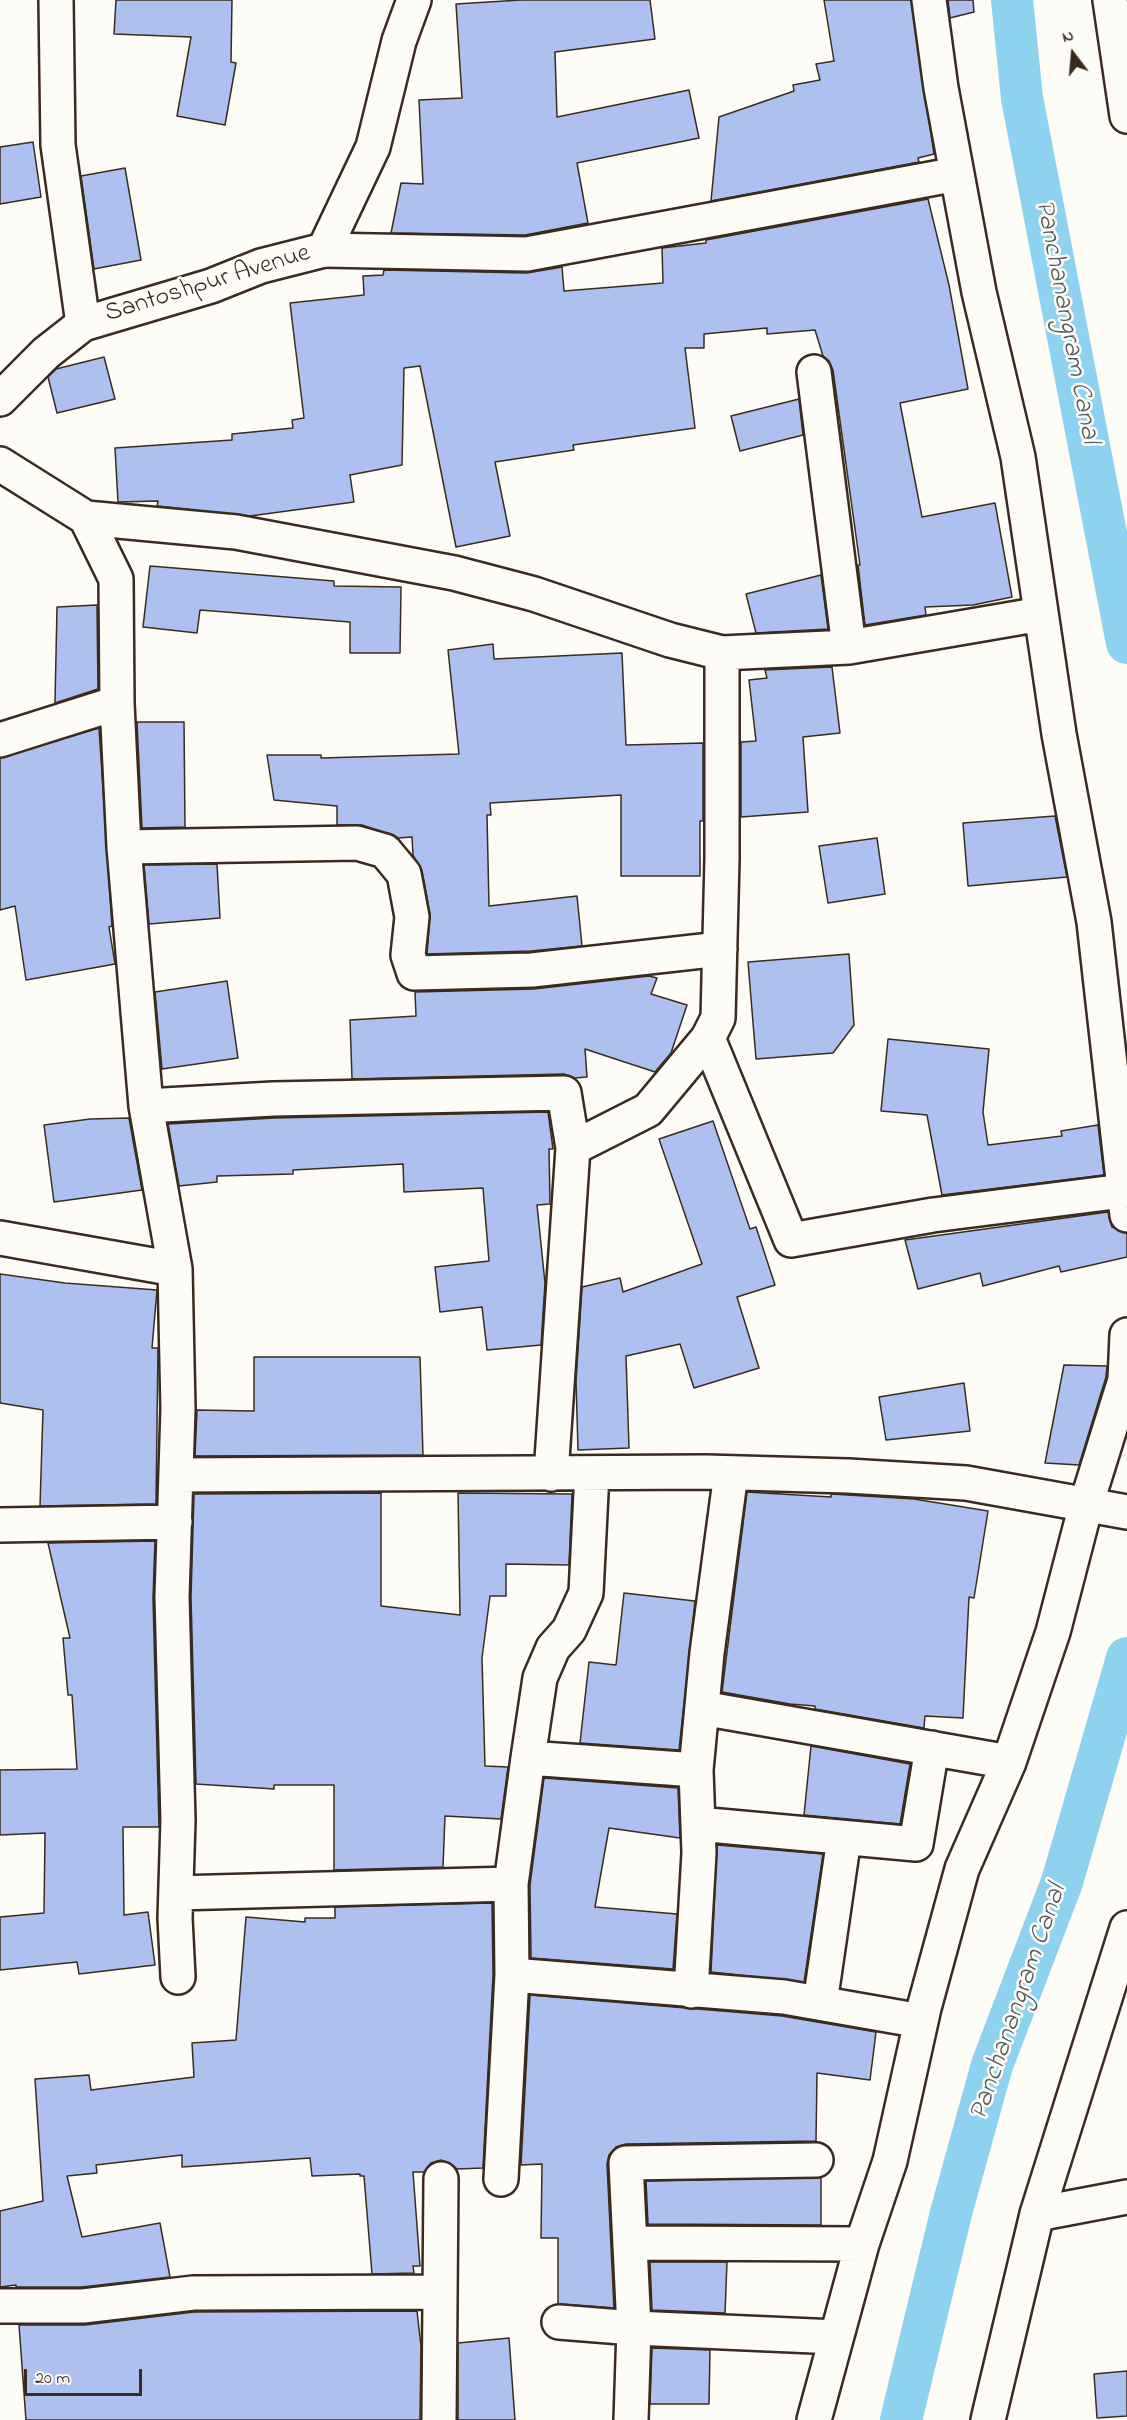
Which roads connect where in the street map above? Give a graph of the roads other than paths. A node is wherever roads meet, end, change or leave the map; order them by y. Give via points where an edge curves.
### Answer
1 (56, 0) edge
2 (414, 0) edge
3 (929, 0) edge
4 (1110, 0) edge
5 (1127, 116) edge
6 (957, 174) junction
7 (324, 250) junction
8 (83, 324) junction
9 (814, 372) dead end
10 (0, 399) edge
11 (0, 464) edge
12 (86, 518) junction
13 (1041, 614) junction
14 (849, 647) junction
15 (722, 653) junction
16 (117, 703) junction
17 (0, 740) edge
18 (124, 847) junction
19 (720, 949) junction
20 (708, 1038) junction
21 (146, 1106) junction
22 (573, 1148) junction
23 (1125, 1203) edge
24 (0, 1238) edge
25 (175, 1269) junction
26 (1127, 1335) edge
27 (592, 1473) junction
28 (732, 1473) junction
29 (551, 1474) junction
30 (176, 1475) junction
31 (1086, 1505) junction
32 (1127, 1512) edge
33 (175, 1522) junction
34 (0, 1525) edge
35 (702, 1708) junction
36 (932, 1748) junction
37 (528, 1758) junction
38 (1009, 1762) junction
39 (696, 1770) junction
40 (698, 1824) junction
41 (844, 1838) junction
42 (511, 1884) junction
43 (176, 1893) junction
44 (1127, 1928) edge
45 (512, 1975) junction
46 (178, 1977) dead end
47 (692, 1991) junction
48 (820, 2003) junction
49 (921, 2021) junction
50 (816, 2160) dead end
51 (441, 2179) dead end
52 (501, 2179) dead end
53 (1127, 2198) edge
54 (1037, 2214) junction
55 (630, 2243) junction
56 (862, 2244) junction
57 (439, 2292) junction
58 (0, 2306) edge
59 (560, 2322) dead end
60 (634, 2328) junction
61 (837, 2337) junction
62 (439, 2420) edge
63 (631, 2420) edge
64 (814, 2420) edge
65 (988, 2420) edge

1 - 8 street via 58,145
2 - 7 street, Santoshpur Avenue via 399,41 373,147
3 - 6 street
4 - 5 street
6 - 7 street via 526,254
6 - 13 street via 979,292 1018,457
7 - 8 street, Santoshpur Avenue via 261,266 211,286
8 - 10 street, Santoshpur Avenue via 46,353
9 - 14 street
11 - 12 street
12 - 15 street via 236,532 454,573
12 - 16 street via 116,579
13 - 14 street
13 - 23 street via 1094,922
14 - 15 street
15 - 19 street
16 - 17 street
16 - 18 street
18 - 19 street via 357,843 386,850 404,874 412,917 408,954 414,973 532,970
18 - 21 street
19 - 20 street via 718,1018
20 - 22 street via 648,1110
20 - 23 street via 791,1240 933,1215
21 - 22 street via 273,1099 564,1093
21 - 25 street
22 - 29 street
24 - 25 street
25 - 30 street
26 - 31 street via 1125,1380
27 - 28 street
27 - 29 street
27 - 37 street via 586,1593 540,1678
28 - 31 street via 966,1483
28 - 35 street
29 - 30 street
30 - 33 street
31 - 32 street
31 - 38 street via 1053,1632
33 - 34 street
33 - 43 street via 172,1597
35 - 36 street
35 - 39 street
36 - 38 street
36 - 41 street via 916,1844
37 - 39 street
37 - 42 street
38 - 49 street via 962,1869
39 - 40 street
40 - 41 street
40 - 47 street
41 - 48 street
42 - 43 street
42 - 45 street
43 - 46 street
44 - 54 street
45 - 47 street
45 - 52 street
47 - 48 street
48 - 49 street
49 - 56 street via 890,2161
50 - 55 street via 626,2163
51 - 57 street
53 - 54 street
54 - 65 street
55 - 56 street
55 - 60 street
56 - 61 street
57 - 58 street via 193,2293 83,2306
57 - 62 street
59 - 60 street
60 - 61 street
60 - 63 street
61 - 64 street

